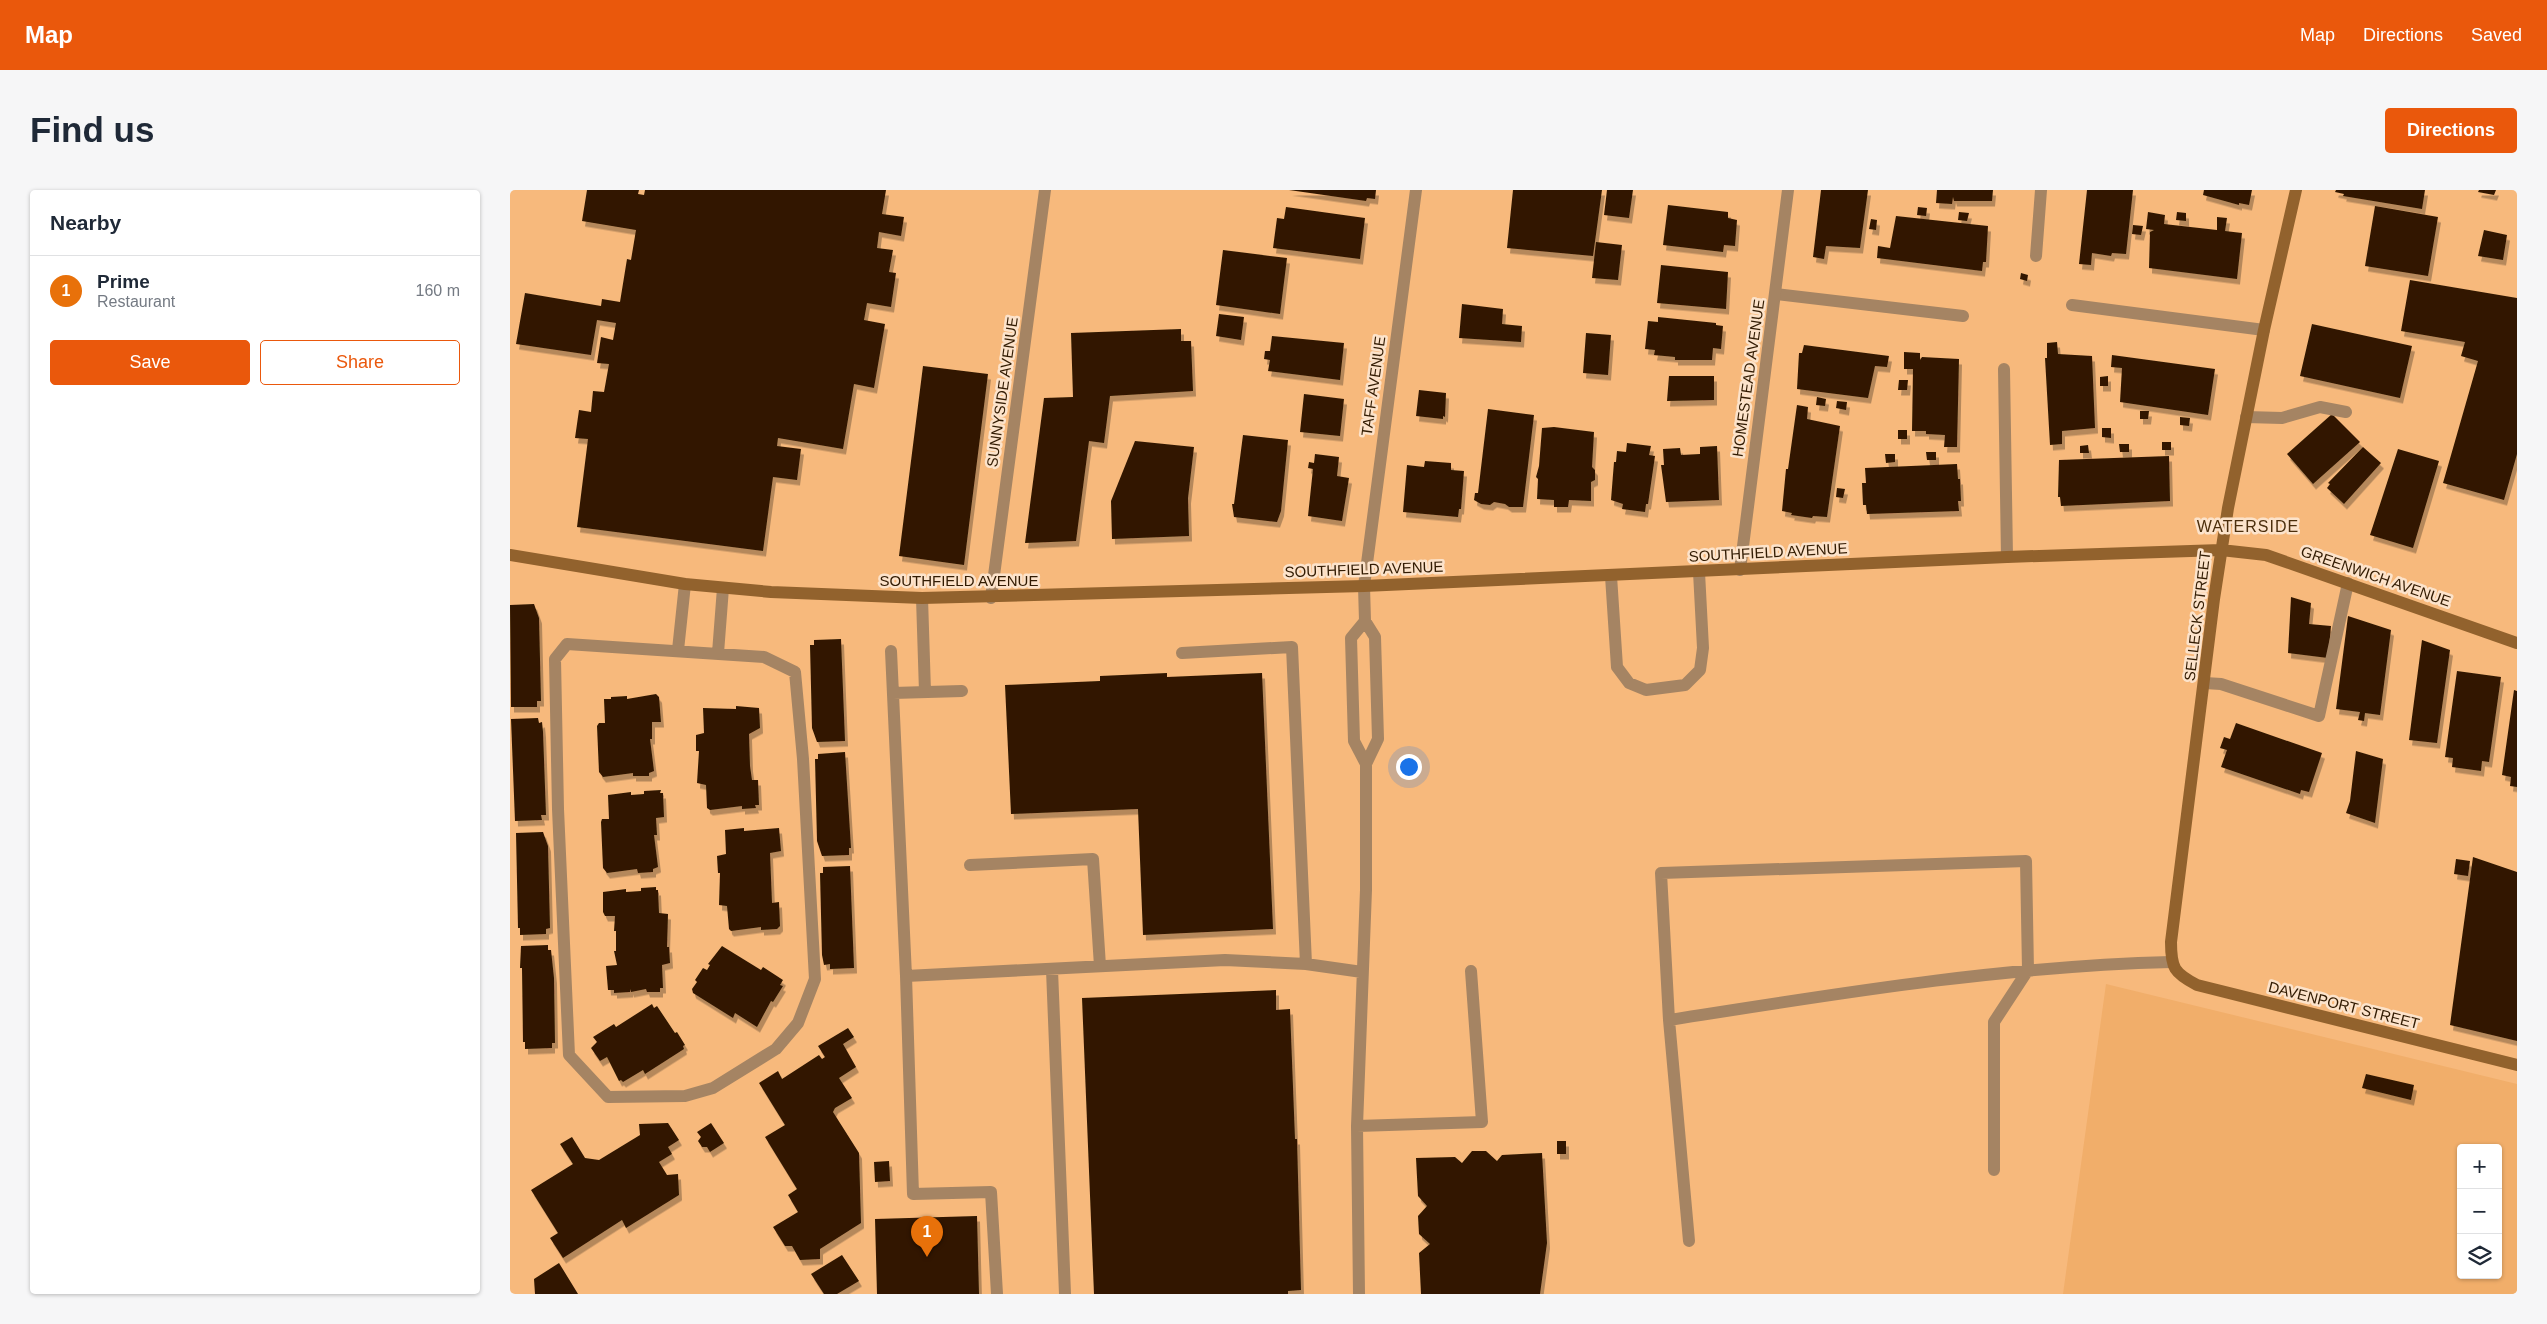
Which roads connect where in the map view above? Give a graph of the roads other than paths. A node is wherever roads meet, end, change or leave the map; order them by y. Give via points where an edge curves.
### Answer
1 (1045, 190) edge
2 (1416, 190) edge
3 (1788, 190) edge
4 (2041, 190) edge
5 (2296, 190) edge
6 (2036, 256) dead end
7 (1776, 294) junction
8 (2072, 305) dead end
9 (1963, 316) dead end
10 (2264, 330) junction
11 (2004, 369) dead end
12 (2346, 412) dead end
13 (2246, 417) junction
14 (2221, 550) junction
15 (510, 554) edge
16 (2007, 557) junction
17 (1740, 570) junction
18 (1699, 572) junction
19 (1611, 576) junction
20 (2348, 583) junction
21 (685, 584) junction
22 (1364, 586) junction
23 (723, 588) junction
24 (922, 598) junction
25 (991, 598) junction
26 (1365, 622) junction
27 (2517, 643) edge
28 (678, 650) junction
29 (891, 651) dead end
30 (1182, 653) dead end
31 (718, 654) junction
32 (2205, 683) junction
33 (962, 691) dead end
34 (925, 692) junction
35 (893, 693) junction
36 (1366, 764) junction
37 (970, 865) dead end
38 (2171, 962) junction
39 (1306, 964) junction
40 (1100, 966) junction
41 (1052, 970) junction
42 (2028, 970) junction
43 (1471, 971) dead end
44 (1362, 972) junction
45 (906, 976) junction
46 (1669, 1020) junction
47 (2517, 1065) edge
48 (1357, 1126) junction
49 (1994, 1170) dead end
50 (1689, 1242) dead end
51 (997, 1294) edge
52 (1065, 1294) edge
53 (1359, 1294) edge

1 - 25 street, SUNNYSIDE AVENUE
2 - 22 street, TAFF AVENUE
3 - 7 street, HOMESTEAD AVENUE
4 - 6 street
5 - 10 street, SELLECK STREET
7 - 9 street
7 - 17 street, HOMESTEAD AVENUE
8 - 10 street
10 - 13 street, SELLECK STREET
11 - 16 street
12 - 13 street via 2320,407 2282,418
13 - 14 street, SELLECK STREET
14 - 16 street, SOUTHFIELD AVENUE
14 - 20 street, GREENWICH AVENUE via 2266,556
14 - 32 street, SELLECK STREET
15 - 21 street, SOUTHFIELD AVENUE
16 - 17 street, SOUTHFIELD AVENUE
17 - 18 street, SOUTHFIELD AVENUE
18 - 19 street, SOUTHFIELD AVENUE
18 - 19 street via 1703,648 1700,670 1685,685 1646,690 1629,683 1617,667
19 - 22 street, SOUTHFIELD AVENUE
20 - 27 street, GREENWICH AVENUE
20 - 32 street via 2319,716 2221,684
21 - 23 street, SOUTHFIELD AVENUE
21 - 28 street
22 - 25 street, SOUTHFIELD AVENUE
22 - 26 street, TAFF AVENUE
23 - 24 street, SOUTHFIELD AVENUE
23 - 31 street
24 - 25 street, SOUTHFIELD AVENUE
24 - 34 street
26 - 36 street via 1376,637 1378,739
26 - 36 street via 1351,638 1354,741
28 - 31 street
28 - 31 street via 568,644 554,659 569,1055 608,1097 685,1096 713,1088 776,1049 798,1023 815,979 795,672 764,658
29 - 35 street
30 - 39 street via 1292,648
32 - 38 street, SELLECK STREET
33 - 34 street
34 - 35 street
35 - 45 street
36 - 44 street
37 - 40 street via 1093,859
38 - 42 street
38 - 47 street, DAVENPORT STREET via 2180,976 2197,985
39 - 40 street via 1225,960
39 - 44 street
40 - 41 street
41 - 45 street
41 - 52 street
42 - 46 street
42 - 46 street via 2026,861 1661,873
42 - 49 street via 1994,1022
43 - 48 street via 1482,1122
44 - 48 street
45 - 51 street via 913,1194 991,1192
46 - 50 street
48 - 53 street

